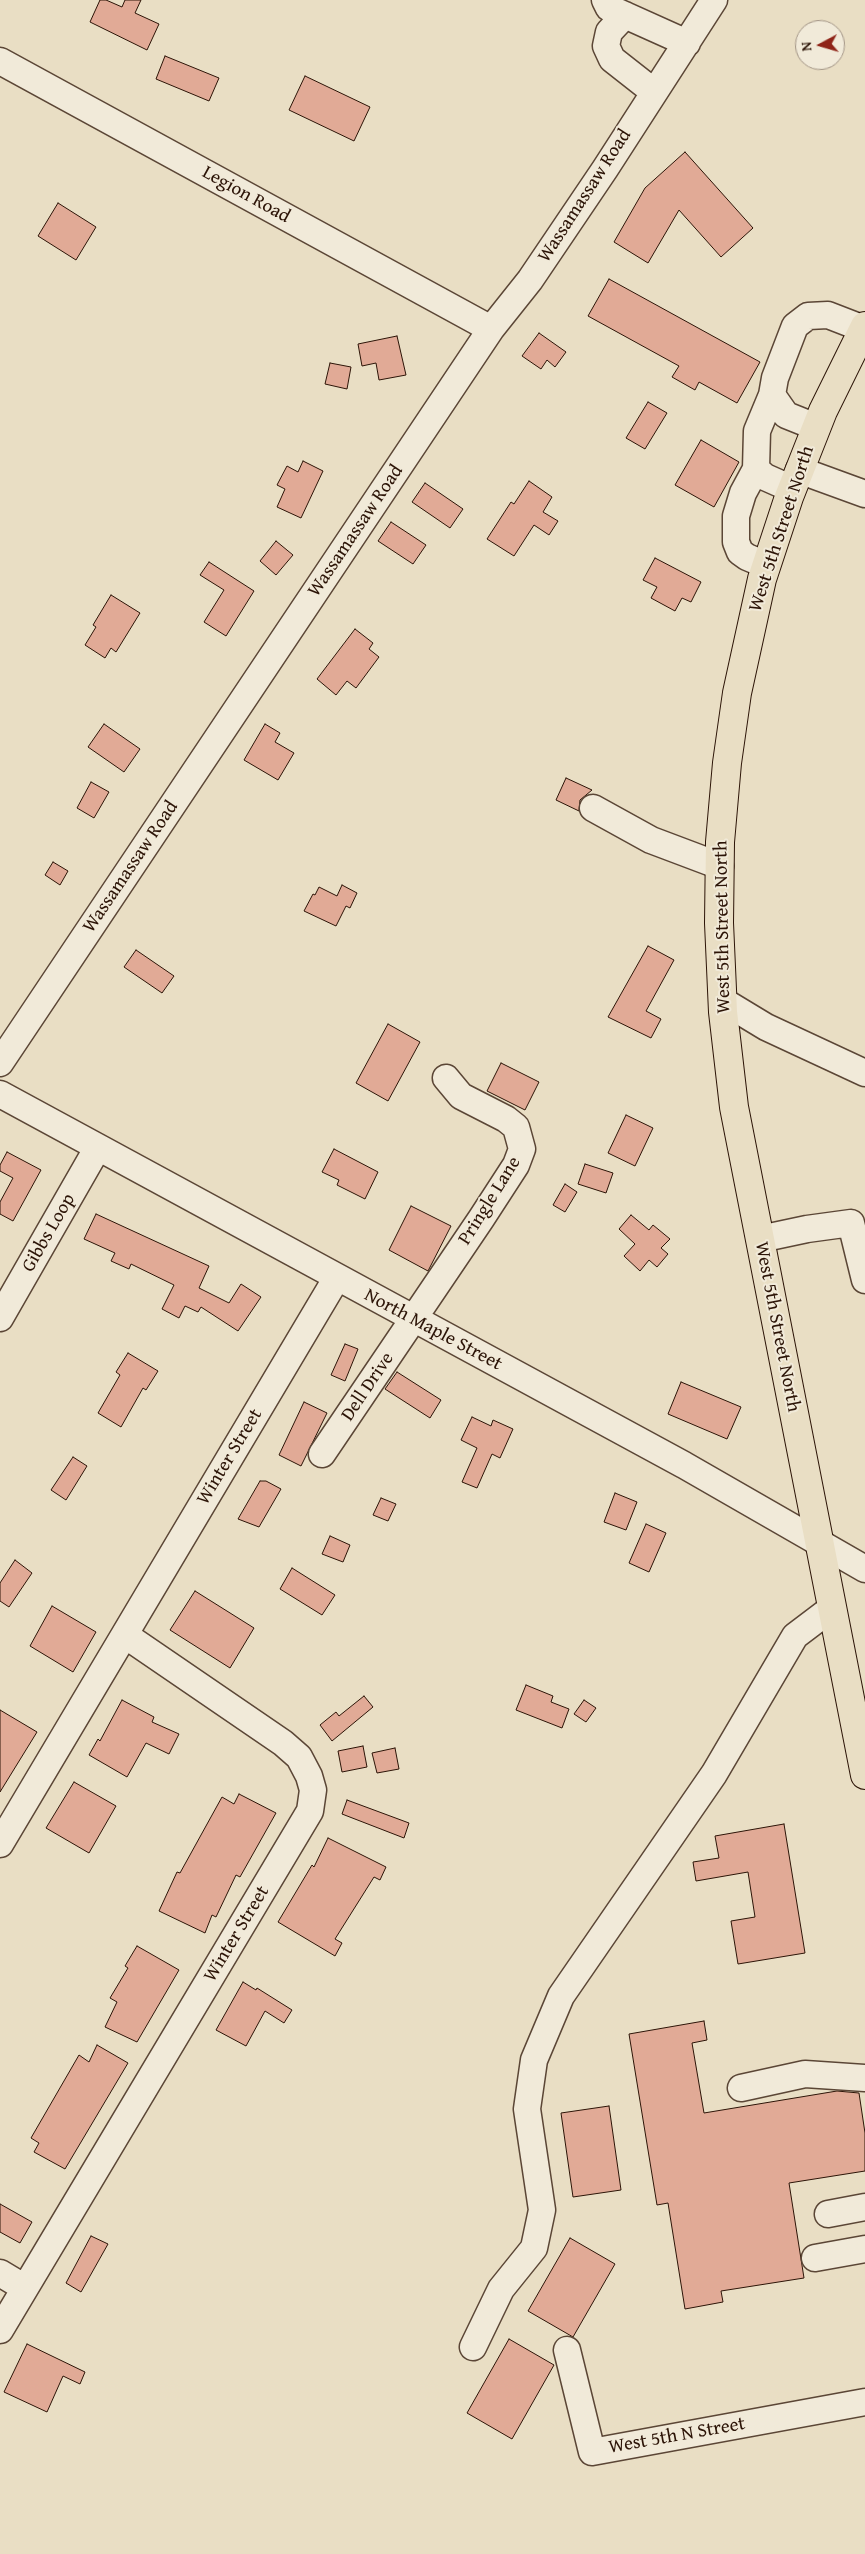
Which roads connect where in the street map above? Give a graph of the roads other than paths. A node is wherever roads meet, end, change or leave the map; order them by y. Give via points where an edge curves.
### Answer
1 (710, 2) edge
2 (615, 7) edge
3 (687, 42) junction
4 (0, 61) edge
5 (654, 92) junction
6 (864, 327) edge
7 (492, 329) junction
8 (772, 395) junction
9 (816, 427) junction
10 (756, 469) junction
11 (796, 480) junction
12 (865, 494) edge
13 (766, 565) junction
14 (593, 808) dead end
15 (720, 866) junction
16 (723, 1002) junction
17 (0, 1063) edge
18 (865, 1073) edge
19 (446, 1078) dead end
20 (0, 1094) edge
21 (98, 1147) junction
22 (760, 1239) junction
23 (336, 1279) junction
24 (865, 1280) edge
25 (0, 1318) edge
26 (414, 1320) junction
27 (322, 1454) dead end
28 (818, 1543) junction
29 (865, 1569) edge
30 (832, 1608) junction
31 (125, 1635) junction
32 (858, 1701) edge
33 (865, 1775) edge
34 (0, 1844) edge
35 (865, 2078) edge
36 (741, 2088) dead end
37 (865, 2207) edge
38 (828, 2214) dead end
39 (865, 2250) edge
40 (815, 2258) dead end
41 (0, 2274) edge
42 (25, 2288) junction
43 (0, 2330) edge
44 (473, 2347) dead end
45 (567, 2350) dead end
46 (865, 2402) edge

1 - 3 street, Wassamassaw Road
2 - 3 street
2 - 5 street via 606,46 612,59
3 - 5 street, Wassamassaw Road
4 - 7 street, Legion Road
5 - 7 street, Wassamassaw Road via 530,280
6 - 8 street via 828,315 808,316 795,326 775,378
6 - 9 main road, West 5th Street North
7 - 17 street, Wassamassaw Road
8 - 9 street via 786,415
8 - 10 street via 757,431
9 - 11 main road, West 5th Street North
10 - 11 street via 765,477
10 - 13 street via 743,493 736,516 736,542 746,557
11 - 12 street
11 - 13 main road, West 5th Street North
13 - 15 main road, West 5th Street North via 737,693 727,763
14 - 15 street via 651,840
15 - 16 main road, West 5th Street North
16 - 18 street via 766,1027
16 - 22 main road, West 5th Street North via 734,1107
19 - 26 street, Pringle Lane via 460,1096 516,1127 522,1149 516,1165
20 - 21 street, North Maple Street
21 - 23 street, North Maple Street
21 - 25 street, Gibbs Loop
22 - 24 street via 851,1223
22 - 28 main road, West 5th Street North
23 - 26 street, North Maple Street
23 - 31 street, Winter Street
26 - 27 street, Dell Drive
26 - 28 street, North Maple Street via 684,1466
28 - 29 street, North Maple Street
28 - 30 main road, West 5th Street North
30 - 32 main road, West 5th Street North
30 - 44 street via 795,1636 714,1774 561,1996 534,2060 527,2109 542,2210 534,2248 501,2289
31 - 34 street, Winter Street
31 - 42 street, Winter Street via 283,1743 299,1757 309,1776 312,1797 310,1810 287,1850
32 - 33 main road, West 5th Street North
35 - 36 street via 805,2074
37 - 38 street
39 - 40 street
41 - 42 street
42 - 43 street, Winter Street
45 - 46 street, West 5th N Street via 592,2452

